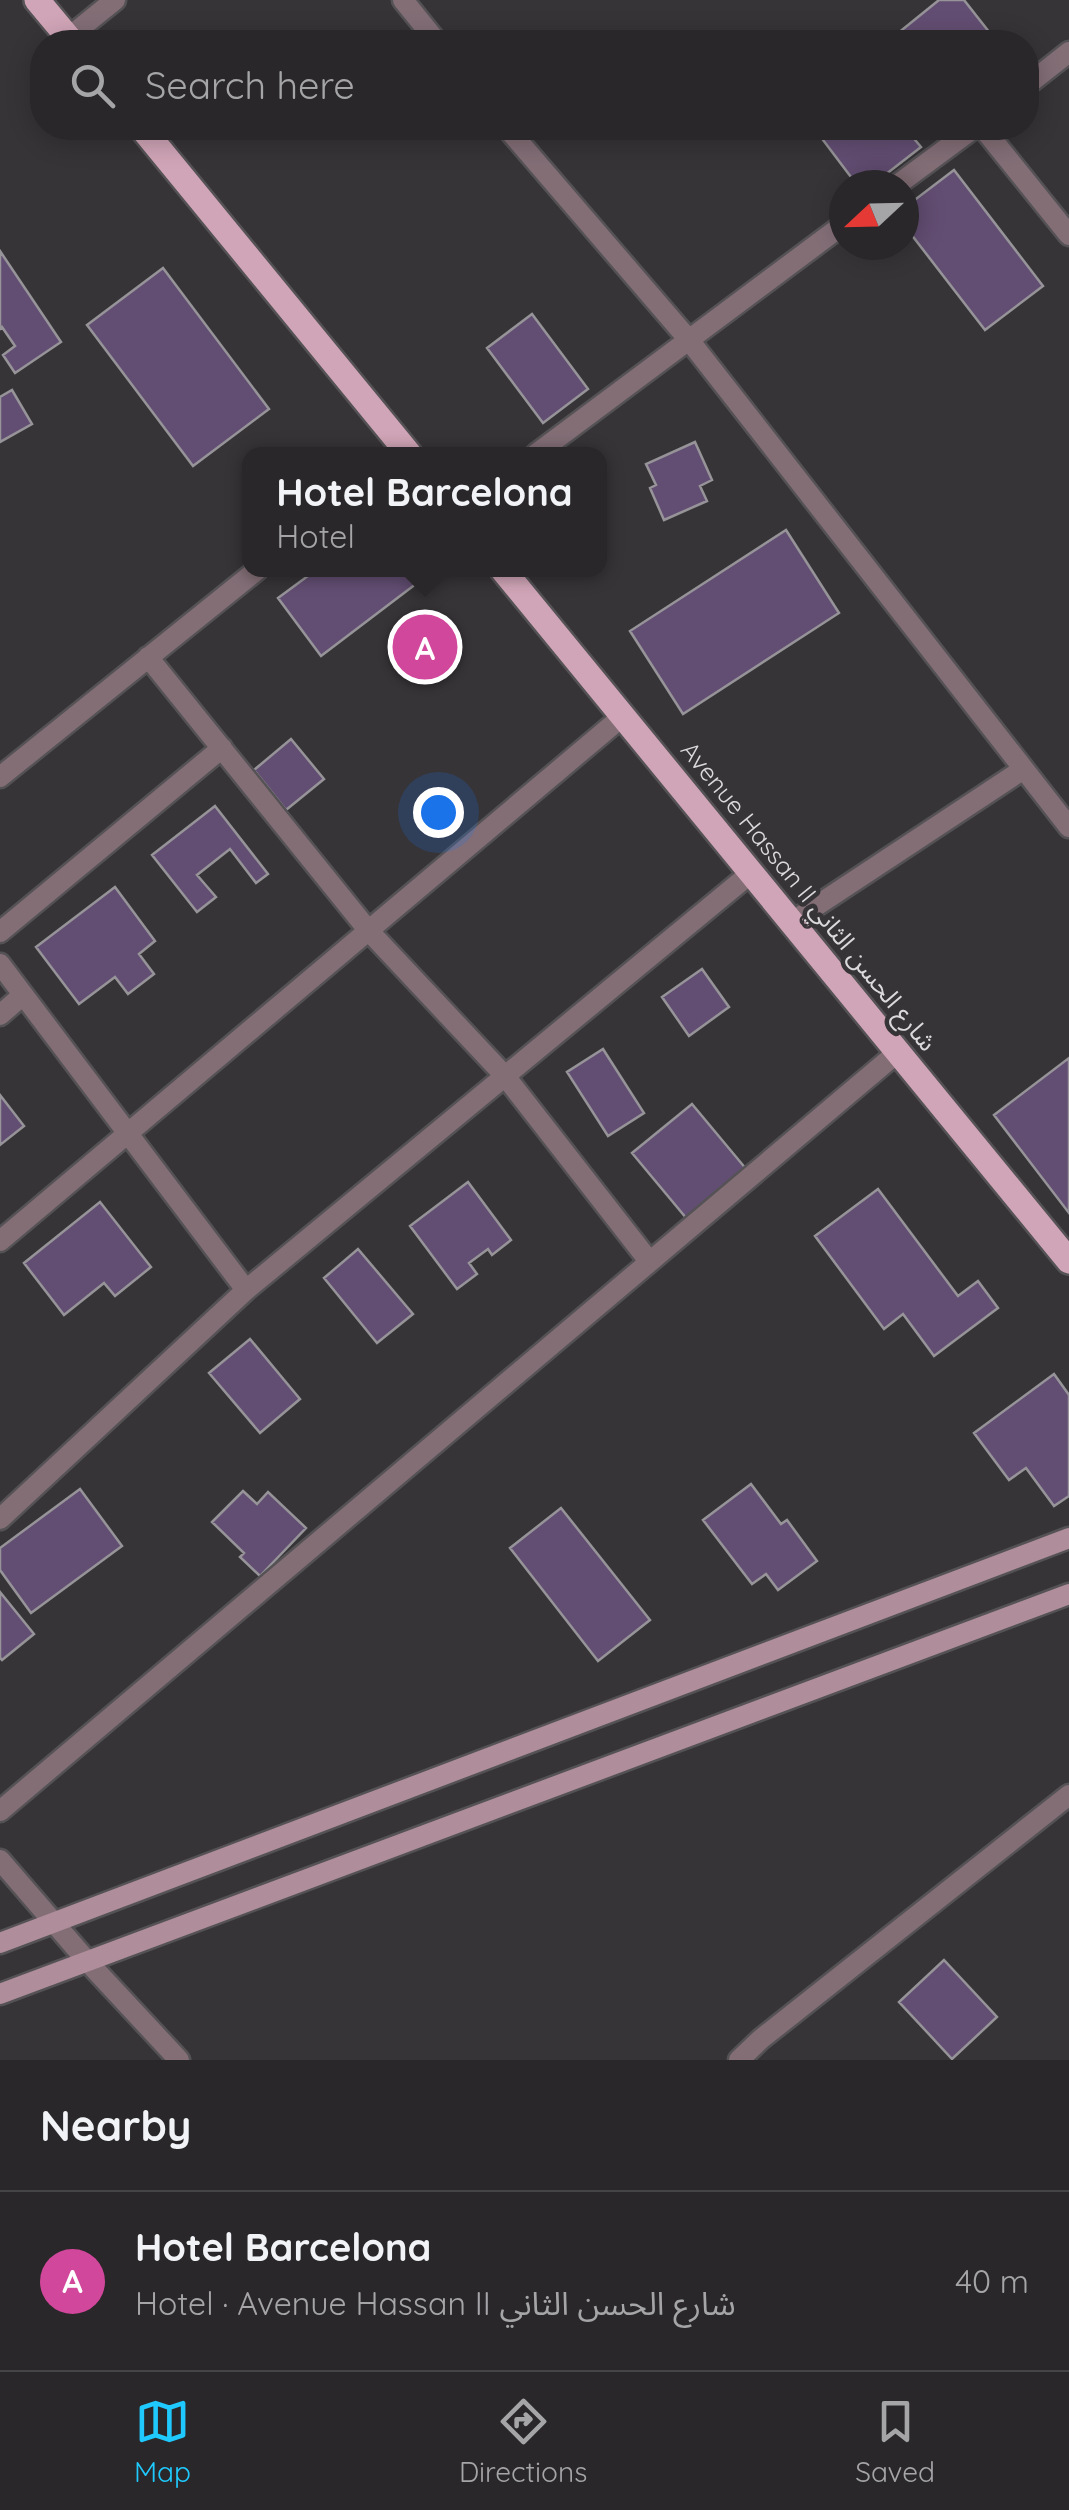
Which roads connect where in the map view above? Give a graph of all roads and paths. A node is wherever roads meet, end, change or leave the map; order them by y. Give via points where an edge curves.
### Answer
1 (37, 0) edge
2 (115, 0) edge
3 (403, 0) edge
4 (62, 30) edge
5 (81, 30) edge
6 (427, 30) edge
7 (1069, 52) edge
8 (1039, 76) edge
9 (152, 140) edge
10 (517, 140) edge
11 (958, 140) edge
12 (993, 140) edge
13 (917, 170) edge
14 (829, 235) edge
15 (1069, 235) edge
16 (689, 340) junction
17 (400, 447) edge
18 (545, 447) edge
19 (248, 577) edge
20 (509, 577) edge
21 (148, 657) junction
22 (623, 716) junction
23 (222, 748) junction
24 (1022, 770) junction
25 (0, 776) edge
26 (1069, 827) edge
27 (751, 873) junction
28 (792, 922) junction
29 (368, 930) junction
30 (0, 932) edge
31 (0, 964) edge
32 (23, 996) junction
33 (0, 1015) edge
34 (898, 1052) junction
35 (505, 1076) junction
36 (126, 1133) junction
37 (0, 1241) edge
38 (649, 1261) junction
39 (1069, 1261) edge
40 (246, 1290) junction
41 (0, 1519) edge
42 (1069, 1538) edge
43 (1069, 1594) edge
44 (1069, 1795) edge
45 (0, 1811) edge
46 (0, 1860) edge
47 (55, 1922) junction
48 (0, 1943) edge
49 (86, 1961) junction
50 (0, 1994) edge
51 (179, 2060) edge
52 (738, 2060) edge

1 - 4 main road
2 - 5 street
3 - 6 street
7 - 8 street
9 - 17 main road
10 - 16 street
11 - 13 street
12 - 15 street
14 - 16 street
16 - 18 street
16 - 24 street
19 - 21 street
20 - 22 main road, Avenue Hassan II شارع الحسن الثاني
21 - 23 street
21 - 25 street
22 - 27 main road, Avenue Hassan II شارع الحسن الثاني
22 - 29 street
23 - 29 street
23 - 30 street
24 - 26 street
24 - 28 street
27 - 28 main road, Avenue Hassan II شارع الحسن الثاني
27 - 35 street
28 - 34 main road, Avenue Hassan II شارع الحسن الثاني
29 - 35 street
29 - 36 street
31 - 32 street
32 - 33 street
32 - 36 street
34 - 38 street
34 - 39 main road, Avenue Hassan II شارع الحسن الثاني
35 - 38 street
35 - 40 street
36 - 37 street
36 - 40 street
38 - 45 street
40 - 41 street
42 - 47 street
43 - 49 street
44 - 52 street
46 - 47 street
47 - 48 street
47 - 49 street
49 - 50 street
49 - 51 street

